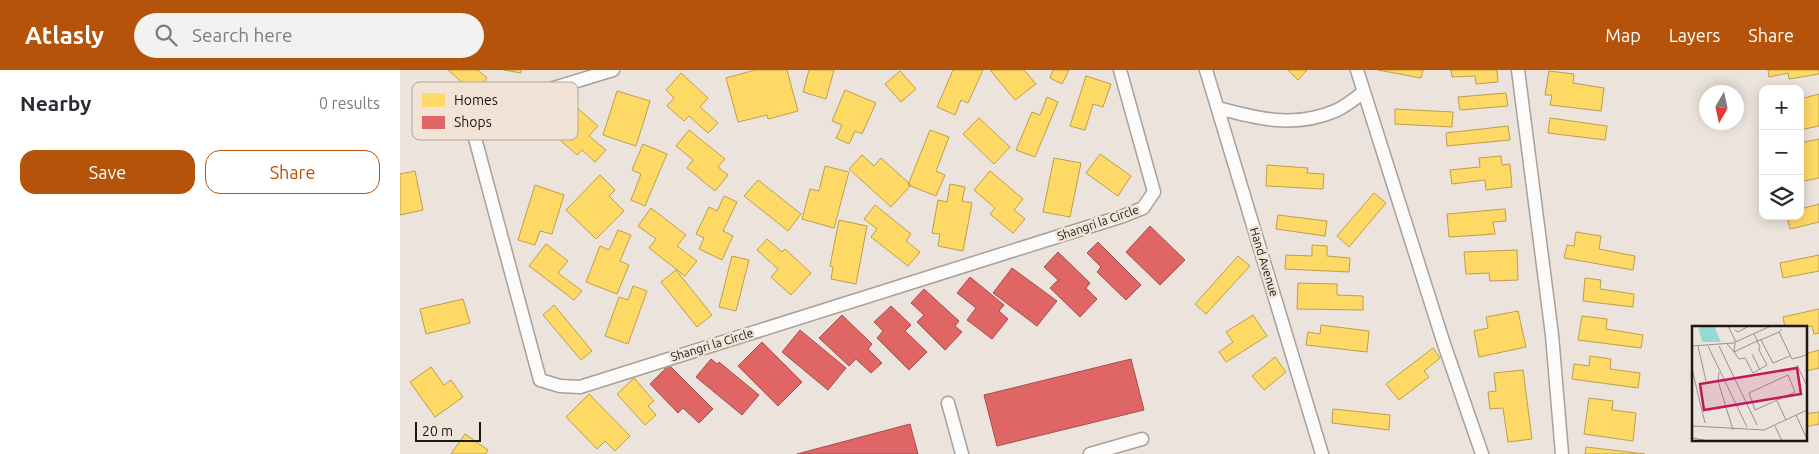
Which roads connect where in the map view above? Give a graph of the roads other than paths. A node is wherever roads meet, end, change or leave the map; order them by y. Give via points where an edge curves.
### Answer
1 (613, 70) edge
2 (1120, 70) edge
3 (1206, 70) edge
4 (1357, 70) edge
5 (1518, 70) edge
6 (572, 82) edge
7 (1364, 92) junction
8 (1218, 108) junction
9 (475, 140) edge
10 (948, 403) dead end
11 (1142, 439) dead end
12 (962, 454) edge
13 (1090, 454) edge
14 (1322, 454) edge
15 (1482, 454) edge
16 (1562, 454) edge

1 - 6 lane, Shangri la Circle
2 - 9 lane, Shangri la Circle via 1154,192 1143,208 580,387 540,380
3 - 8 lane, Hand Avenue
4 - 7 lane
5 - 16 lane via 1552,335
7 - 8 lane via 1336,111 1292,121 1257,119
7 - 15 lane
8 - 14 lane, Hand Avenue
10 - 12 lane
11 - 13 lane

